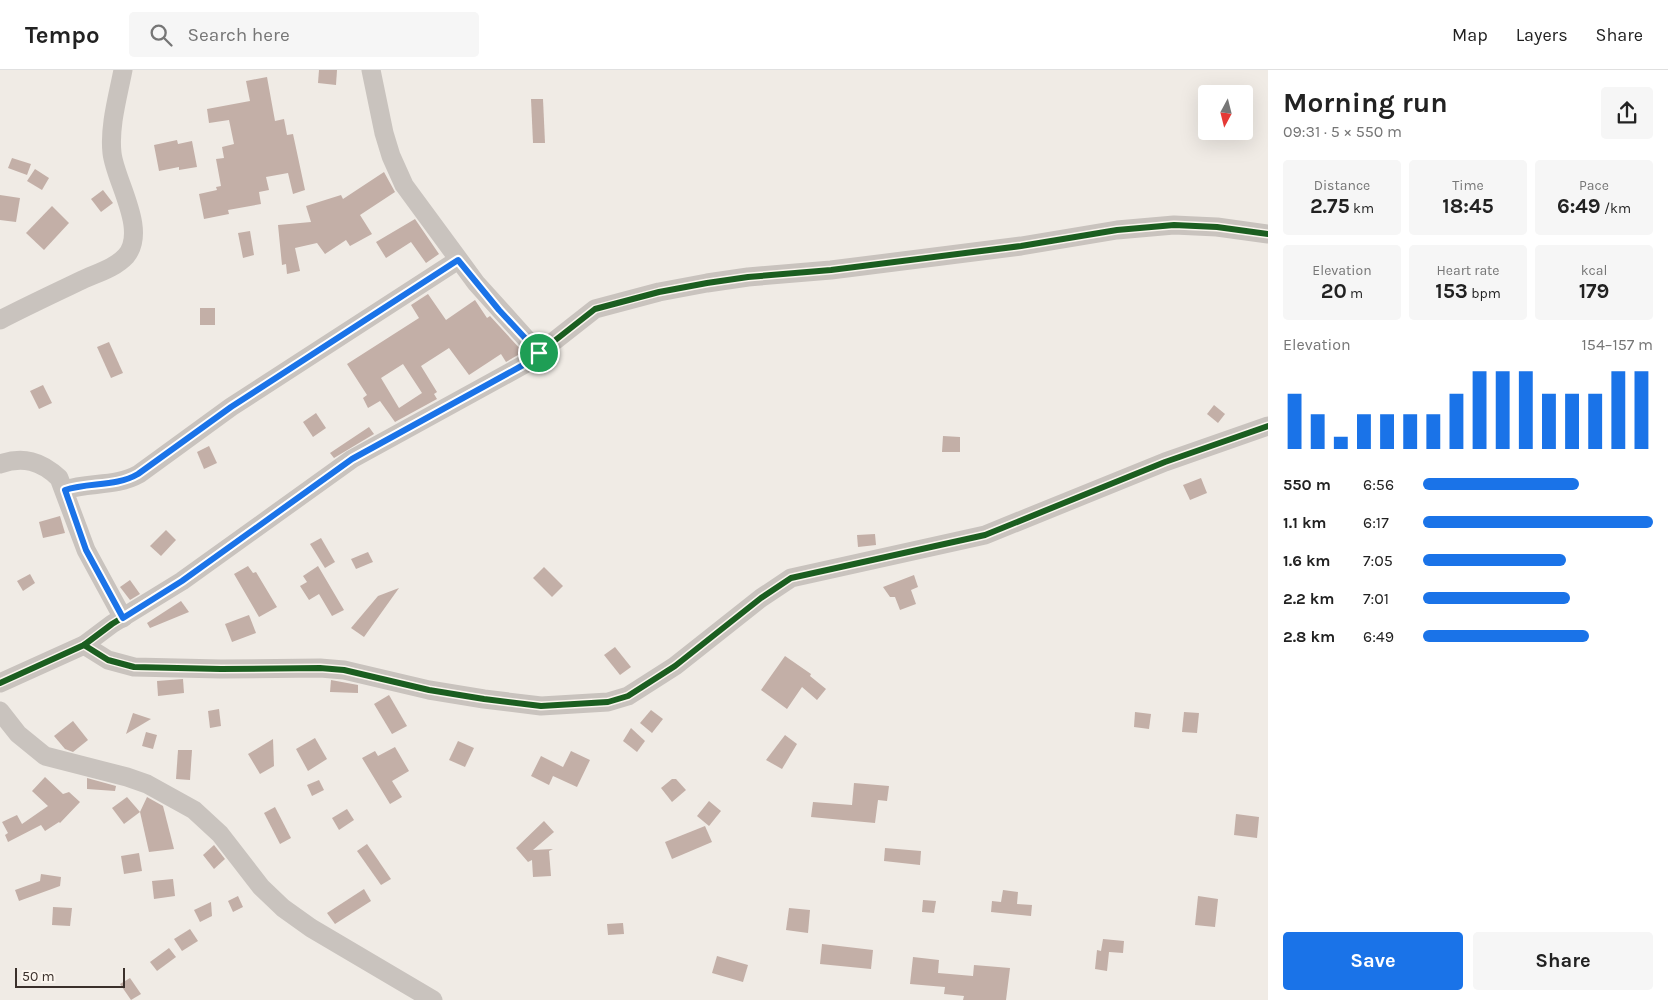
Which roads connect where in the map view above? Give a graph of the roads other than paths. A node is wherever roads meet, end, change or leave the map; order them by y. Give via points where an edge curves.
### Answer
1 (123, 70) edge
2 (371, 70) edge
3 (1268, 234) edge
4 (458, 260) junction
5 (0, 320) edge
6 (539, 353) junction
7 (1268, 426) edge
8 (0, 464) edge
9 (65, 490) junction
10 (123, 618) junction
11 (84, 645) junction
12 (0, 683) edge
13 (0, 711) edge
14 (432, 1000) edge

1 - 5 street via 112,153 129,208 130,250 107,268
2 - 4 street via 384,133 397,170 424,215
3 - 6 street via 1183,226 1118,230 1012,248 707,283 595,309
4 - 6 street
4 - 9 street via 231,407 138,474 127,480 89,483
6 - 10 street via 525,364 352,459 182,581
7 - 11 street via 1165,462 984,535 791,578 675,666 628,696 608,702 541,706 484,700 344,670 320,668 221,670 134,666 108,660
8 - 9 street via 31,460 50,470
9 - 10 street via 86,550
10 - 11 street
11 - 12 street
13 - 14 street via 18,734 44,756 127,776 194,810 220,834 283,908 317,932

